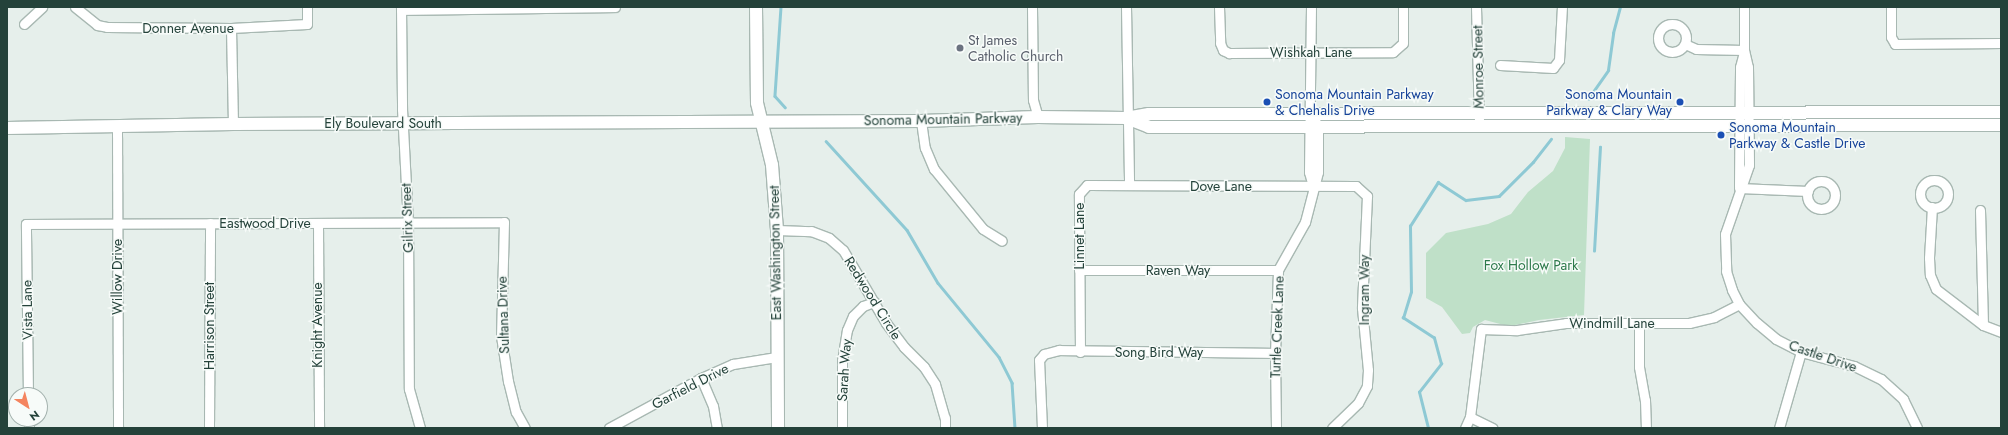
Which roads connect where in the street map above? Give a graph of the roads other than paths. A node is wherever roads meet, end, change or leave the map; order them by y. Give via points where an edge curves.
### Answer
1 (42, 7) edge
2 (75, 7) edge
3 (307, 7) edge
4 (615, 7) edge
5 (756, 7) edge
6 (1032, 7) edge
7 (1126, 7) edge
8 (1219, 7) edge
9 (1311, 7) edge
10 (1403, 7) edge
11 (1476, 7) edge
12 (1562, 7) edge
13 (1744, 7) edge
14 (1891, 7) edge
15 (401, 9) edge
16 (24, 24) dead end
17 (231, 28) junction
18 (2001, 43) edge
19 (1685, 44) dead end
20 (1744, 50) junction
21 (1311, 52) junction
22 (1500, 64) dead end
23 (1743, 112) junction
24 (2001, 112) edge
25 (1312, 113) junction
26 (1479, 113) junction
27 (1038, 117) junction
28 (1126, 118) junction
29 (760, 120) junction
30 (921, 121) junction
31 (403, 122) junction
32 (233, 124) junction
33 (2001, 125) edge
34 (1479, 126) junction
35 (1743, 126) junction
36 (117, 127) junction
37 (1313, 127) junction
38 (7, 128) edge
39 (1129, 186) junction
40 (1313, 186) junction
41 (1739, 188) junction
42 (1808, 191) dead end
43 (1932, 207) dead end
44 (1980, 210) dead end
45 (408, 222) junction
46 (504, 222) joint
47 (210, 223) junction
48 (318, 223) junction
49 (26, 224) joint
50 (117, 224) junction
51 (777, 230) junction
52 (1002, 241) dead end
53 (1079, 270) junction
54 (1278, 270) junction
55 (874, 302) junction
56 (1740, 304) junction
57 (1639, 324) junction
58 (1983, 325) junction
59 (2001, 332) edge
60 (1080, 352) junction
61 (1801, 352) junction
62 (1275, 353) junction
63 (776, 357) junction
64 (700, 378) junction
65 (28, 387) edge
66 (1470, 418) junction
67 (418, 427) edge
68 (118, 428) edge
69 (209, 428) edge
70 (320, 428) edge
71 (525, 428) edge
72 (609, 428) edge
73 (716, 428) edge
74 (778, 428) edge
75 (842, 428) edge
76 (945, 428) edge
77 (1042, 428) edge
78 (1276, 428) edge
79 (1332, 428) edge
80 (1465, 428) edge
81 (1493, 428) edge
82 (1646, 428) edge
83 (1779, 428) edge
84 (1917, 428) edge

1 - 16 street
2 - 17 street, Donner Avenue via 97,25 108,27
3 - 17 street, Donner Avenue via 307,24
4 - 15 street
5 - 29 main road, East Washington Street via 757,103
6 - 27 street via 1034,100
7 - 28 street
8 - 21 street, Wishkah Lane via 1220,43 1223,50 1229,53
9 - 21 street, Turtle Creek Lane
10 - 21 street, Wishkah Lane via 1403,43 1393,52
11 - 26 street, Monroe Street
12 - 22 street via 1559,60 1552,68
13 - 20 street, Castle Drive
14 - 18 street via 1891,37 1895,44
15 - 31 street, Gilrix Street
17 - 32 street
19 - 20 street via 1696,49
20 - 23 street, Castle Drive via 1748,68
21 - 25 street, Turtle Creek Lane
23 - 24 main road, Sonoma Mountain Parkway
23 - 26 main road, Sonoma Mountain Parkway
23 - 35 street, Castle Drive
25 - 26 main road, Sonoma Mountain Parkway
25 - 28 main road, Sonoma Mountain Parkway via 1149,114
25 - 37 street, Turtle Creek Lane
26 - 34 street, Monroe Street
27 - 28 main road, Sonoma Mountain Parkway
27 - 30 main road, Sonoma Mountain Parkway
28 - 37 main road, Sonoma Mountain Parkway via 1149,127
28 - 39 street
29 - 30 main road, Sonoma Mountain Parkway
29 - 31 main road, Ely Boulevard South
29 - 51 main road, East Washington Street via 772,165
30 - 52 street via 925,148 934,169 983,229
31 - 32 main road, Ely Boulevard South
31 - 45 street, Gilrix Street
32 - 36 main road, Ely Boulevard South
33 - 35 main road, Sonoma Mountain Parkway
34 - 35 main road, Sonoma Mountain Parkway
34 - 37 main road, Sonoma Mountain Parkway
35 - 41 street, Castle Drive
36 - 38 main road, Ely Boulevard South
36 - 50 street, Willow Drive
37 - 40 street, Turtle Creek Lane via 1309,172
39 - 40 street, Dove Lane
39 - 53 street, Linnet Lane via 1087,185 1079,194
40 - 54 street, Turtle Creek Lane via 1306,222
40 - 79 street, Ingram Way via 1356,186 1367,196 1362,308 1368,370 1367,386 1358,403
41 - 42 street
41 - 56 street, Castle Drive via 1726,234 1726,270
43 - 58 street via 1929,258 1930,275 1936,289
44 - 58 street
45 - 46 street, Eastwood Drive
45 - 48 street, Eastwood Drive
45 - 67 street, Gilrix Street via 410,389
46 - 71 street, Sultana Drive via 501,336 516,412
47 - 48 street, Eastwood Drive
47 - 50 street, Eastwood Drive
47 - 69 street, Harrison Street
48 - 70 street, Knight Avenue
49 - 50 street, Eastwood Drive
49 - 65 street, Vista Lane
50 - 68 street, Willow Drive
51 - 55 street, Redwood Circle via 811,231 829,238 852,262
51 - 63 main road, East Washington Street
53 - 54 street, Raven Way
53 - 60 street, Linnet Lane
54 - 62 street, Turtle Creek Lane
55 - 75 street, Sarah Way via 862,306 847,330 842,360
55 - 76 street, Redwood Circle via 890,329 924,367 935,384 945,418
56 - 57 street, Windmill Lane via 1714,318 1688,323
56 - 61 street, Castle Drive via 1756,323 1776,339
57 - 66 street, Windmill Lane via 1566,323 1517,330 1481,329
57 - 82 street via 1639,367 1645,400
58 - 59 street
60 - 62 street, Song Bird Way
60 - 77 street, Song Bird Way via 1059,350 1044,354 1039,360
61 - 83 street
61 - 84 street, Castle Drive via 1854,366 1881,379 1903,399
62 - 78 street, Turtle Creek Lane
63 - 64 street, Garfield Drive via 733,364
63 - 74 main road, East Washington Street
64 - 72 street, Garfield Drive
64 - 73 street via 713,406
66 - 80 street
66 - 81 street

